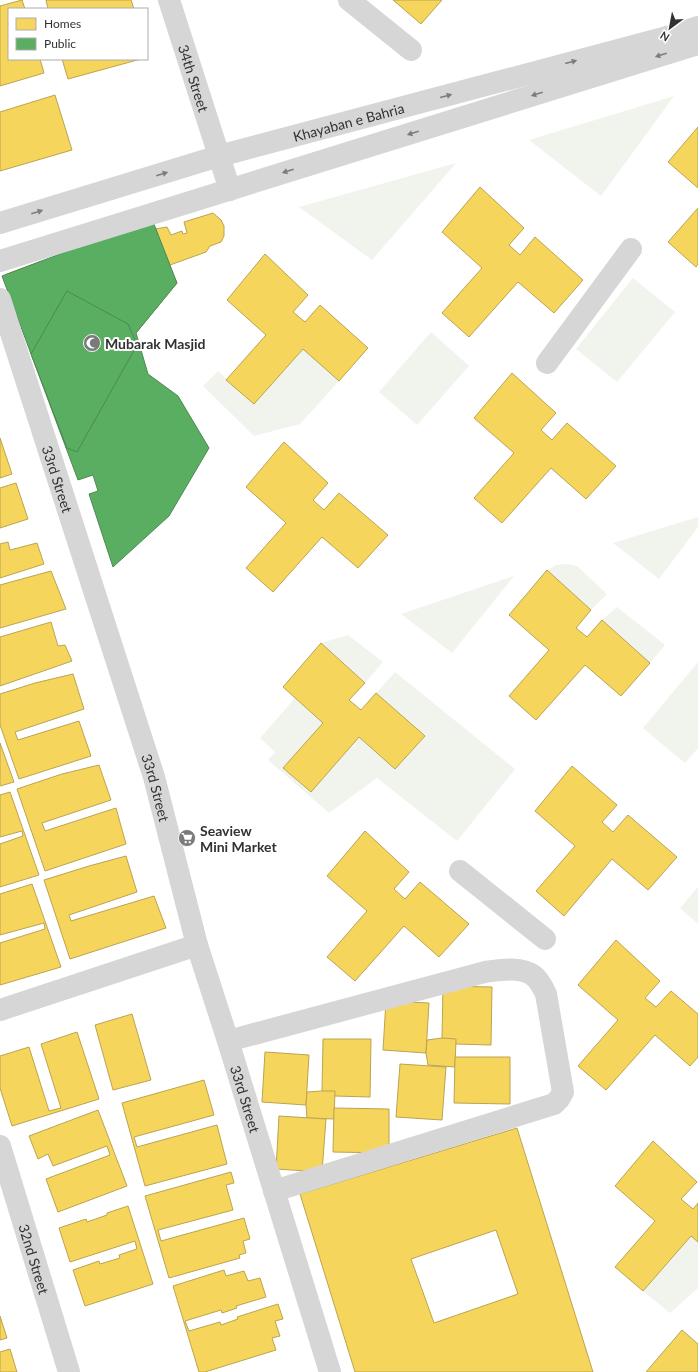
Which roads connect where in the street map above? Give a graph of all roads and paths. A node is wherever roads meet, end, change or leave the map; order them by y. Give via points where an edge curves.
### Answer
1 (169, 0) edge
2 (350, 0) edge
3 (698, 27) edge
4 (698, 44) edge
5 (411, 50) dead end
6 (219, 156) junction
7 (230, 190) junction
8 (0, 223) edge
9 (631, 249) dead end
10 (0, 261) edge
11 (0, 299) edge
12 (547, 363) dead end
13 (460, 871) dead end
14 (545, 939) dead end
15 (197, 945) junction
16 (0, 1010) edge
17 (228, 1041) junction
18 (0, 1146) edge
19 (274, 1192) junction
20 (69, 1372) edge
21 (330, 1372) edge

1 - 6 street, 34th Street
2 - 5 street
6 -> 3 street, Khayaban e Bahria
4 -> 7 street
6 - 7 street, 34th Street
8 -> 6 street, Khayaban e Bahria
7 - 10 street
9 - 12 street
11 - 15 street, 33rd Street via 154,777
13 - 14 street
15 - 16 street
15 - 17 street, 33rd Street
17 - 19 street, 33rd Street
17 - 19 street via 485,972 505,969 533,975 546,994 563,1092 554,1104
18 - 20 street, 32nd Street
19 - 21 street, 33rd Street

